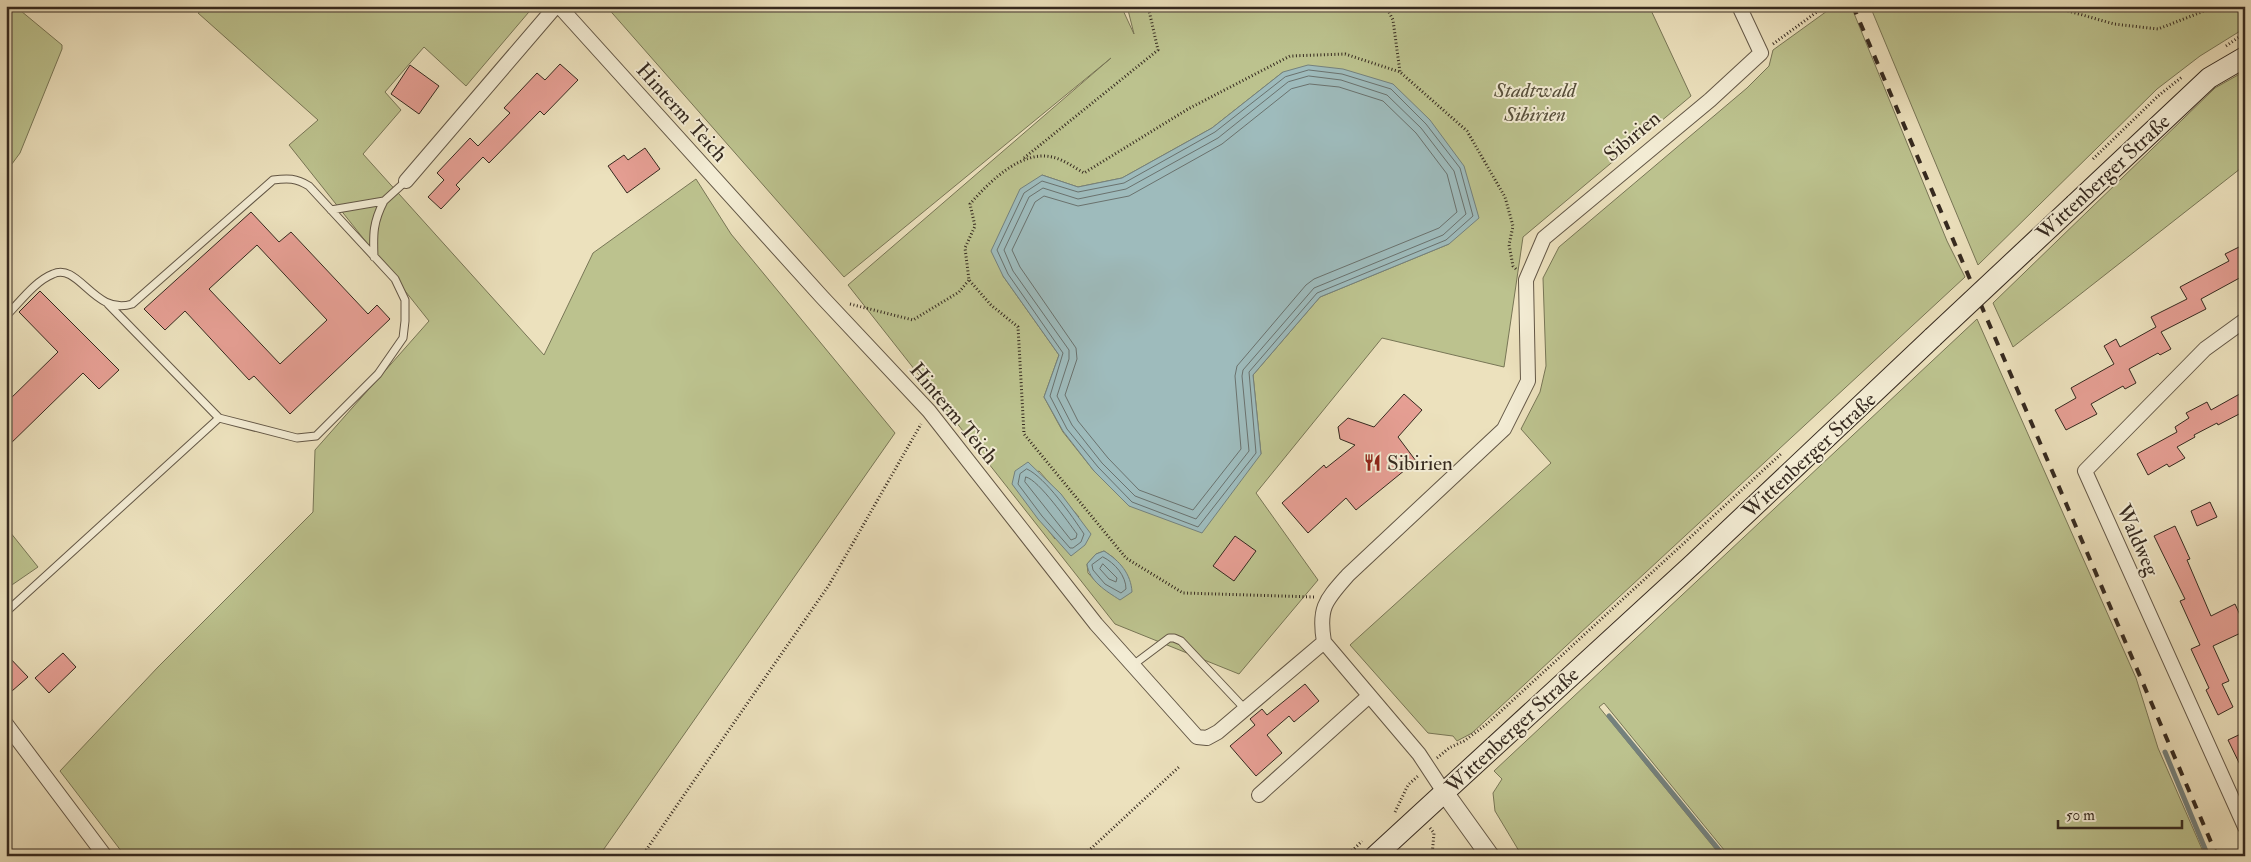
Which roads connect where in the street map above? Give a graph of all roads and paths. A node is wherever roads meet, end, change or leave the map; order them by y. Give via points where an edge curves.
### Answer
1 (557, 6) edge
2 (1148, 6) edge
3 (1386, 6) edge
4 (1739, 6) edge
5 (1825, 6) edge
6 (2052, 6) edge
7 (2217, 6) edge
8 (1761, 53) junction
9 (2245, 57) edge
10 (1400, 72) junction
11 (1024, 159) junction
12 (406, 181) joint
13 (384, 201) junction
14 (331, 210) junction
15 (374, 257) junction
16 (969, 280) junction
17 (1526, 280) junction
18 (822, 297) junction
19 (107, 304) junction
20 (6, 316) edge
21 (2245, 320) edge
22 (929, 411) junction
23 (219, 418) junction
24 (1786, 449) dead end
25 (1327, 598) junction
26 (6, 612) edge
27 (1324, 642) junction
28 (1133, 665) junction
29 (1369, 696) junction
30 (1245, 709) junction
31 (6, 724) edge
32 (1180, 766) dead end
33 (1428, 767) junction
34 (1444, 792) junction
35 (1259, 795) dead end
36 (1389, 817) dead end
37 (1430, 828) dead end
38 (2245, 828) edge
39 (1368, 836) dead end
40 (105, 856) edge
41 (642, 856) edge
42 (1083, 856) edge
43 (1347, 856) edge
44 (1375, 856) edge
45 (1432, 856) edge
46 (1490, 856) edge

1 - 12 street, Hinterm Teich
1 - 18 street, Hinterm Teich
2 - 11 path via 1158,50
3 - 10 path via 1393,20
4 - 8 street
5 - 8 path
6 - 7 path via 2114,24 2158,29
8 - 17 street, Sibirien via 1710,100 1544,238
9 - 34 main road, Wittenberger Straße, bridge via 2209,78
10 - 11 path via 1345,54 1290,56 1188,109 1084,173 1052,157
10 - 17 path via 1467,131 1490,168 1505,197 1513,226 1509,244 1513,266
11 - 16 path via 987,184 970,204 975,226 965,248
12 - 13 lane
13 - 14 lane
13 - 15 lane via 376,216 373,232
14 - 15 lane
14 - 19 lane via 309,186 296,179 273,180 132,304 121,307
15 - 23 lane via 394,279 405,300 403,338 378,374 316,436 297,438
16 - 18 path via 959,292 912,320
16 - 25 path via 991,305 1018,327 1024,434 1126,558 1183,593
17 - 25 street, Sibirien via 1528,382 1504,430
18 - 22 street, Hinterm Teich
19 - 20 lane via 78,280 66,273 55,272
19 - 23 lane
21 - 38 street, Waldweg via 2206,349 2085,470
22 - 28 street, Hinterm Teich via 1096,624
22 - 41 path via 829,585
23 - 26 lane
24 - 33 path via 1487,724 1464,742 1449,748
25 - 27 street, Sibirien via 1320,621
27 - 29 street
27 - 30 street, Hinterm Teich
28 - 30 lane via 1169,638 1174,638 1181,641
28 - 30 street, Hinterm Teich via 1197,737 1207,738 1218,732
29 - 33 street
29 - 35 street
31 - 40 street
32 - 42 path
33 - 34 street
33 - 36 path via 1408,785
34 - 44 main road, Wittenberger Straße
34 - 46 street
37 - 45 path via 1434,833
39 - 43 path

